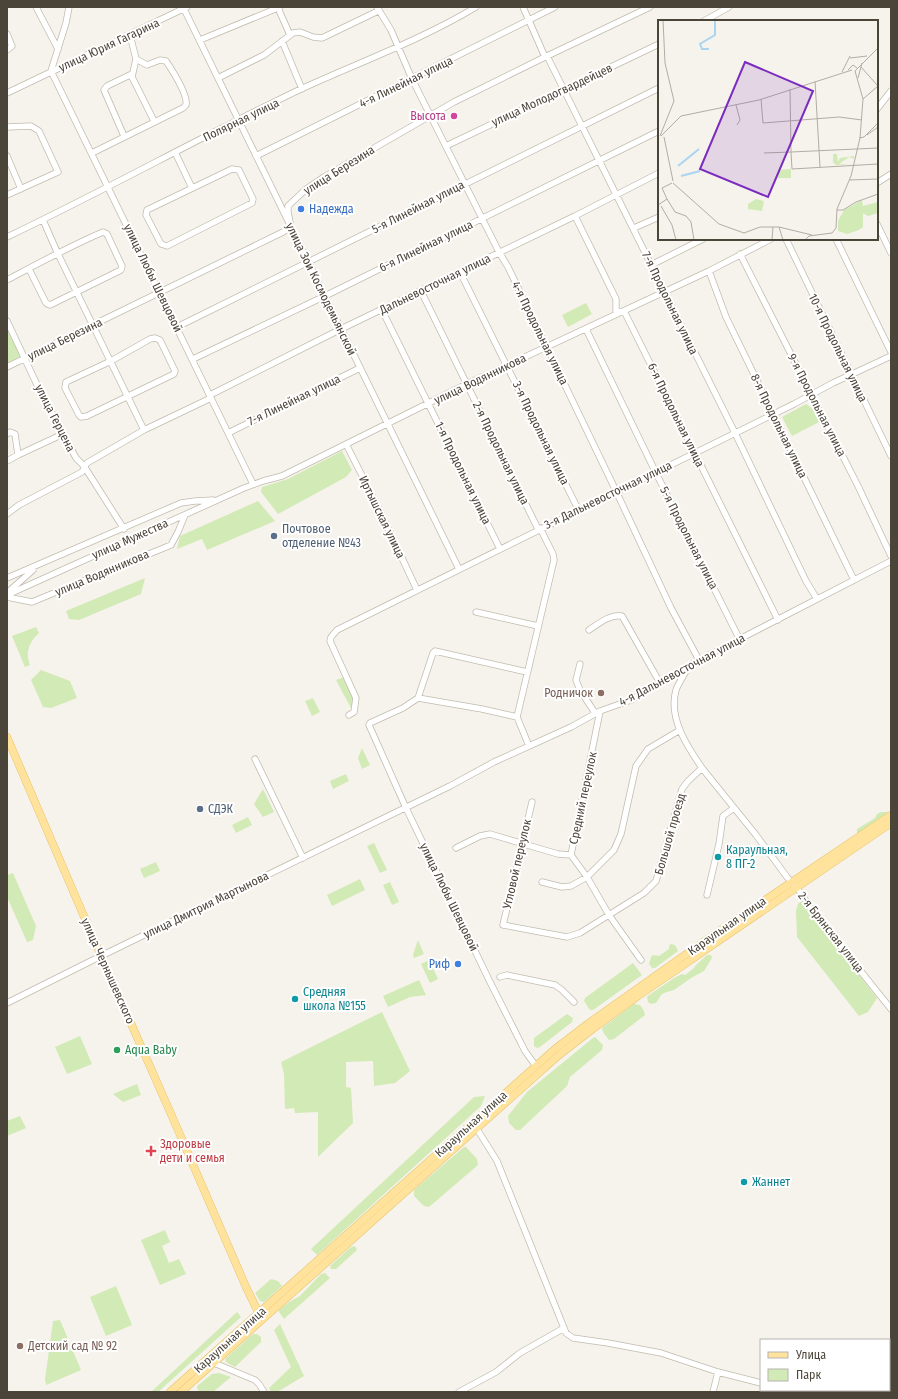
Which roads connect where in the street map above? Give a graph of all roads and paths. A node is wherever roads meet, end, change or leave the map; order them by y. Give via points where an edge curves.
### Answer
1 (36, 7) edge
2 (69, 7) edge
3 (279, 7) edge
4 (476, 7) edge
5 (523, 7) edge
6 (555, 7) edge
7 (650, 7) edge
8 (729, 7) edge
9 (186, 8) edge
10 (378, 9) edge
11 (530, 20) junction
12 (706, 20) edge
13 (7, 34) edge
14 (130, 35) junction
15 (290, 35) junction
16 (200, 40) junction
17 (282, 41) junction
18 (658, 44) edge
19 (398, 47) junction
20 (58, 49) junction
21 (7, 50) edge
22 (545, 57) junction
23 (136, 58) junction
24 (52, 72) junction
25 (132, 74) junction
26 (218, 78) junction
27 (412, 79) junction
28 (658, 88) edge
29 (302, 89) junction
30 (565, 90) junction
31 (891, 91) edge
32 (7, 93) edge
33 (878, 108) edge
34 (431, 115) junction
35 (239, 120) junction
36 (154, 121) junction
37 (7, 126) edge
38 (583, 126) junction
39 (658, 131) edge
40 (124, 136) junction
41 (446, 146) junction
42 (175, 152) junction
43 (92, 153) junction
44 (7, 156) edge
45 (256, 156) junction
46 (599, 160) junction
47 (658, 174) edge
48 (891, 174) edge
49 (878, 182) edge
50 (465, 184) junction
51 (108, 186) junction
52 (192, 188) junction
53 (21, 189) junction
54 (616, 194) junction
55 (7, 195) edge
56 (575, 216) junction
57 (658, 217) edge
58 (482, 218) junction
59 (43, 220) junction
60 (878, 226) edge
61 (291, 227) junction
62 (634, 228) junction
63 (7, 237) edge
64 (701, 240) edge
65 (769, 240) edge
66 (786, 240) edge
67 (836, 240) edge
68 (499, 252) junction
69 (891, 253) edge
70 (58, 254) junction
71 (740, 254) junction
72 (308, 263) junction
73 (651, 265) junction
74 (29, 269) junction
75 (709, 271) junction
76 (460, 272) junction
77 (7, 280) edge
78 (421, 291) junction
79 (77, 292) junction
80 (160, 292) junction
81 (664, 292) junction
82 (325, 296) junction
83 (382, 310) junction
84 (621, 313) junction
85 (7, 321) edge
86 (93, 326) junction
87 (177, 327) junction
88 (341, 329) junction
89 (586, 329) junction
90 (546, 347) junction
91 (891, 352) edge
92 (891, 356) edge
93 (25, 359) junction
94 (193, 359) junction
95 (111, 361) junction
96 (507, 366) junction
97 (7, 367) edge
98 (360, 368) junction
99 (851, 375) junction
100 (467, 384) junction
101 (811, 395) junction
102 (211, 396) junction
103 (128, 397) junction
104 (429, 404) junction
105 (773, 414) junction
106 (388, 423) junction
107 (144, 430) junction
108 (228, 433) junction
109 (735, 433) junction
110 (7, 434) edge
111 (63, 434) junction
112 (346, 444) junction
113 (695, 452) junction
114 (18, 455) junction
115 (891, 456) edge
116 (7, 461) edge
117 (84, 466) junction
118 (655, 471) junction
119 (253, 484) junction
120 (616, 491) junction
121 (215, 500) junction
122 (578, 509) junction
123 (7, 514) edge
124 (185, 515) junction
125 (124, 529) junction
126 (539, 529) junction
127 (500, 549) junction
128 (891, 556) edge
129 (891, 561) edge
130 (38, 566) junction
131 (459, 569) junction
132 (7, 578) edge
133 (854, 580) junction
134 (417, 590) junction
135 (7, 595) edge
136 (817, 599) junction
137 (476, 612) dead end
138 (778, 620) junction
139 (538, 626) junction
140 (589, 630) dead end
141 (740, 640) junction
142 (699, 660) junction
143 (580, 664) dead end
144 (688, 667) junction
145 (527, 672) junction
146 (660, 683) junction
147 (418, 698) junction
148 (598, 712) junction
149 (351, 713) dead end
150 (517, 718) junction
151 (680, 730) junction
152 (7, 737) edge
153 (529, 746) junction
154 (255, 759) dead end
155 (702, 768) junction
156 (532, 802) dead end
157 (406, 808) junction
158 (734, 808) junction
159 (891, 815) edge
160 (891, 823) edge
161 (522, 844) junction
162 (456, 848) dead end
163 (571, 855) junction
164 (303, 858) junction
165 (587, 877) junction
166 (542, 882) dead end
167 (795, 885) junction
168 (707, 895) dead end
169 (609, 915) junction
170 (503, 925) joint
171 (102, 956) junction
172 (641, 960) dead end
173 (500, 977) dead end
174 (574, 1002) dead end
175 (7, 1003) edge
176 (891, 1009) edge
177 (535, 1066) junction
178 (477, 1128) junction
179 (260, 1317) junction
180 (564, 1328) junction
181 (214, 1363) junction
182 (718, 1372) junction
183 (760, 1383) edge
184 (891, 1389) edge
185 (170, 1392) edge
186 (182, 1392) edge
187 (264, 1392) edge
188 (459, 1392) edge
189 (713, 1392) edge
190 (890, 1392) edge

1 - 20 street
2 - 20 street, улица Юрия Гагарина
3 - 15 street
3 - 16 street
4 - 19 street, Полярная улица
5 - 11 street, 7-я Продольная улица
6 - 11 street, 4-я Линейная улица
7 - 22 street, улица Березина
8 - 12 street
9 - 14 street, улица Юрия Гагарина
9 - 16 street, улица Зои Космодемьянской
10 - 15 street via 322,38 300,32
10 - 19 street, 4-я Продольная улица
11 - 22 street, 7-я Продольная улица
11 - 27 street, 4-я Линейная улица
13 - 21 street via 12,46
14 - 23 street
14 - 24 street, улица Юрия Гагарина
15 - 17 street
16 - 26 street, улица Зои Космодемьянской
17 - 26 street via 264,55
17 - 29 street
18 - 30 street, улица Молодогвардейцев
19 - 27 street, 4-я Продольная улица
19 - 29 street, Полярная улица
20 - 24 street, улица Юрия Гагарина
22 - 30 street, 7-я Продольная улица via 548,58
22 - 34 street, улица Березина
23 - 25 street
23 - 36 street via 147,65 160,60 166,61 186,99 183,108
24 - 32 street, улица Юрия Гагарина
24 - 43 street, улица Любы Шевцовой
25 - 36 street
25 - 40 street via 104,90
26 - 35 street, улица Зои Космодемьянской
27 - 34 street, 4-я Продольная улица
27 - 45 street, 4-я Линейная улица
28 - 38 street, 5-я Линейная улица
29 - 35 street, Полярная улица
30 - 38 street, 7-я Продольная улица
30 - 41 street, улица Молодогвардейцев
31 - 33 street
34 - 41 street, 4-я Продольная улица
34 - 61 street, улица Березина via 305,190 288,206
35 - 42 street, Полярная улица
35 - 45 street, улица Зои Космодемьянской
36 - 40 street
37 - 53 street via 31,126 39,131 58,169 58,172
38 - 46 street, 7-я Продольная улица
38 - 50 street, 5-я Линейная улица
39 - 46 street, 6-я Линейная улица
40 - 43 street
41 - 50 street, 4-я Продольная улица
42 - 51 street, Полярная улица
42 - 52 street
43 - 51 street, улица Любы Шевцовой
44 - 53 street
45 - 61 street, улица Зои Космодемьянской
46 - 54 street, 7-я Продольная улица
46 - 58 street, 6-я Линейная улица
47 - 54 street, Дальневосточная улица
48 - 49 street
50 - 58 street, 4-я Продольная улица
50 - 72 street, 5-я Линейная улица
51 - 59 street, Полярная улица
51 - 80 street, улица Любы Шевцовой
52 - 52 street via 236,169 239,170 253,201 217,222 164,246 146,216 147,210
53 - 55 street
54 - 56 street, Дальневосточная улица
54 - 62 street, 7-я Продольная улица
56 - 68 street, Дальневосточная улица
56 - 84 street, 6-я Продольная улица via 616,299 616,311
57 - 62 street
58 - 68 street, 4-я Продольная улица
58 - 82 street, 6-я Линейная улица
59 - 63 street, Полярная улица
59 - 70 street
60 - 69 street
61 - 72 street, улица Зои Космодемьянской
61 - 80 street, улица Березина
62 - 73 street, 7-я Продольная улица
64 - 73 street
65 - 71 street, улица Водянникова
66 - 99 street, 10-я Продольная улица
67 - 91 street
68 - 76 street, Дальневосточная улица
68 - 90 street, 4-я Продольная улица
70 - 74 street
70 - 79 street
70 - 79 street via 103,232 107,234 122,264 122,268
71 - 75 street, улица Водянникова
71 - 101 street, 9-я Продольная улица
72 - 82 street, улица Зои Космодемьянской
72 - 87 street, 5-я Линейная улица
73 - 81 street, 7-я Продольная улица
74 - 77 street
74 - 79 street via 46,303 50,305
75 - 81 street, улица Водянникова
75 - 105 street, 8-я Продольная улица via 726,317
76 - 78 street, Дальневосточная улица
76 - 96 street, 3-я Продольная улица
78 - 83 street, Дальневосточная улица
78 - 100 street, 2-я Продольная улица
79 - 86 street
80 - 86 street, улица Березина
80 - 87 street, улица Любы Шевцовой
81 - 84 street, улица Водянникова
81 - 109 street, 7-я Продольная улица
82 - 88 street, улица Зои Космодемьянской
82 - 94 street, 6-я Линейная улица
83 - 88 street, Дальневосточная улица
83 - 104 street, 1-я Продольная улица
84 - 89 street, улица Водянникова
84 - 113 street, 6-я Продольная улица via 625,313
85 - 93 street, улица Герцена
86 - 93 street, улица Березина
86 - 95 street
87 - 94 street, улица Любы Шевцовой
88 - 98 street, улица Зои Космодемьянской
88 - 102 street, Дальневосточная улица
89 - 90 street, улица Водянникова
89 - 118 street, 5-я Продольная улица
90 - 96 street, улица Водянникова
90 - 120 street, 4-я Продольная улица
92 - 99 street, 3-я Дальневосточная улица
93 - 97 street, улица Березина
93 - 111 street, улица Герцена
94 - 102 street, улица Любы Шевцовой
95 - 103 street
95 - 103 street via 66,382 65,388 81,417
95 - 103 street via 155,338 160,340 175,370 173,375
96 - 100 street, улица Водянникова
96 - 122 street, 3-я Продольная улица
98 - 106 street, улица Зои Космодемьянской
98 - 108 street, 7-я Линейная улица
99 - 101 street, 3-я Дальневосточная улица
99 - 115 street, 10-я Продольная улица
100 - 104 street, улица Водянникова
100 - 126 street, 2-я Продольная улица
101 - 105 street, 3-я Дальневосточная улица
101 - 128 street, 9-я Продольная улица
102 - 107 street, Дальневосточная улица
102 - 108 street, улица Любы Шевцовой
103 - 107 street
104 - 106 street, улица Водянникова
104 - 127 street, 1-я Продольная улица
105 - 109 street, 3-я Дальневосточная улица
105 - 133 street, 8-я Продольная улица
106 - 112 street, улица Водянникова
106 - 131 street, улица Зои Космодемьянской
107 - 117 street, Дальневосточная улица
108 - 119 street, улица Любы Шевцовой
109 - 113 street, 3-я Дальневосточная улица
109 - 136 street, 7-я Продольная улица
110 - 114 street via 15,434
111 - 114 street
111 - 117 street, улица Герцена via 76,458
112 - 119 street, улица Водянникова via 282,476
112 - 134 street, Иртышская улица
113 - 118 street, 3-я Дальневосточная улица
113 - 138 street, 6-я Продольная улица
114 - 116 street
117 - 123 street, Дальневосточная улица via 82,472
117 - 125 street, улица Герцена
118 - 120 street, 3-я Дальневосточная улица
118 - 141 street, 5-я Продольная улица
119 - 121 street, улица Мужества
120 - 122 street, 3-я Дальневосточная улица
120 - 142 street, 4-я Продольная улица via 671,608
121 - 124 street, улица Мужества
121 - 125 street via 181,504
122 - 126 street, 3-я Дальневосточная улица
124 - 135 street, улица Мужества
124 - 135 street, улица Водянникова via 171,545 32,602
125 - 130 street
126 - 127 street, 3-я Дальневосточная улица
126 - 139 street, 2-я Продольная улица via 554,560
127 - 131 street, 3-я Дальневосточная улица
129 - 133 street, 4-я Дальневосточная улица
130 - 132 street
130 - 135 street
131 - 134 street, 3-я Дальневосточная улица
133 - 136 street, 4-я Дальневосточная улица
134 - 149 street, 3-я Дальневосточная улица via 337,630 331,637 330,641 356,698
136 - 138 street, 4-я Дальневосточная улица
137 - 139 street
138 - 141 street, 4-я Дальневосточная улица
139 - 145 street, 2-я Продольная улица
140 - 146 street via 616,615 622,616
141 - 142 street, 4-я Дальневосточная улица
142 - 144 street, 4-я Дальневосточная улица
143 - 148 street via 576,680 580,690
144 - 146 street, 4-я Дальневосточная улица
144 - 151 street via 676,691 674,703
145 - 147 street via 435,651 432,653
145 - 150 street, 2-я Продольная улица
146 - 148 street, 4-я Дальневосточная улица via 632,700
147 - 150 street
147 - 157 street, улица Любы Шевцовой via 369,725
148 - 153 street, 4-я Дальневосточная улица
148 - 163 street, Средний переулок
150 - 153 street
151 - 155 street via 691,753
151 - 165 street via 648,749 641,758 636,766 614,850
152 - 171 main road, улица Чернышевского
153 - 157 street, 4-я Дальневосточная улица
154 - 164 street
155 - 158 street
155 - 169 street, Большой проезд via 682,789 656,881 644,893
156 - 161 street, Угловой переулок
157 - 164 street, улица Дмитрия Мартынова
157 - 177 street, улица Любы Шевцовой via 524,1051
158 - 167 street
158 - 168 street via 723,816
159 - 167 main road, 2-я Брянская улица
160 - 167 main road, 2-я Брянская улица
161 - 162 street via 490,834
161 - 163 street
161 - 170 street, Угловой переулок
163 - 165 street, Средний переулок
164 - 171 street, улица Дмитрия Мартынова
165 - 166 street via 571,886 562,887
165 - 169 street, Средний переулок
167 - 176 street, 2-я Брянская улица via 818,918
167 - 177 main road, Караульная улица via 746,913 589,1023
167 - 178 main road, Караульная улица via 594,1028 559,1055
169 - 170 street, Большой проезд via 580,933 567,937
169 - 172 street, Средний переулок
171 - 175 street, улица Дмитрия Мартынова
171 - 179 main road, улица Чернышевского
173 - 174 street via 507,975 555,985
177 - 179 main road, Караульная улица
178 - 179 main road, Караульная улица
178 - 180 street via 497,1161
179 - 181 main road, Караульная улица
179 - 185 main road, Караульная улица
180 - 182 street via 568,1336 573,1338 661,1353
180 - 188 street via 520,1353 496,1372
181 - 186 main road, Караульная улица
181 - 187 street via 255,1380
182 - 183 street
182 - 189 street
184 - 190 street

